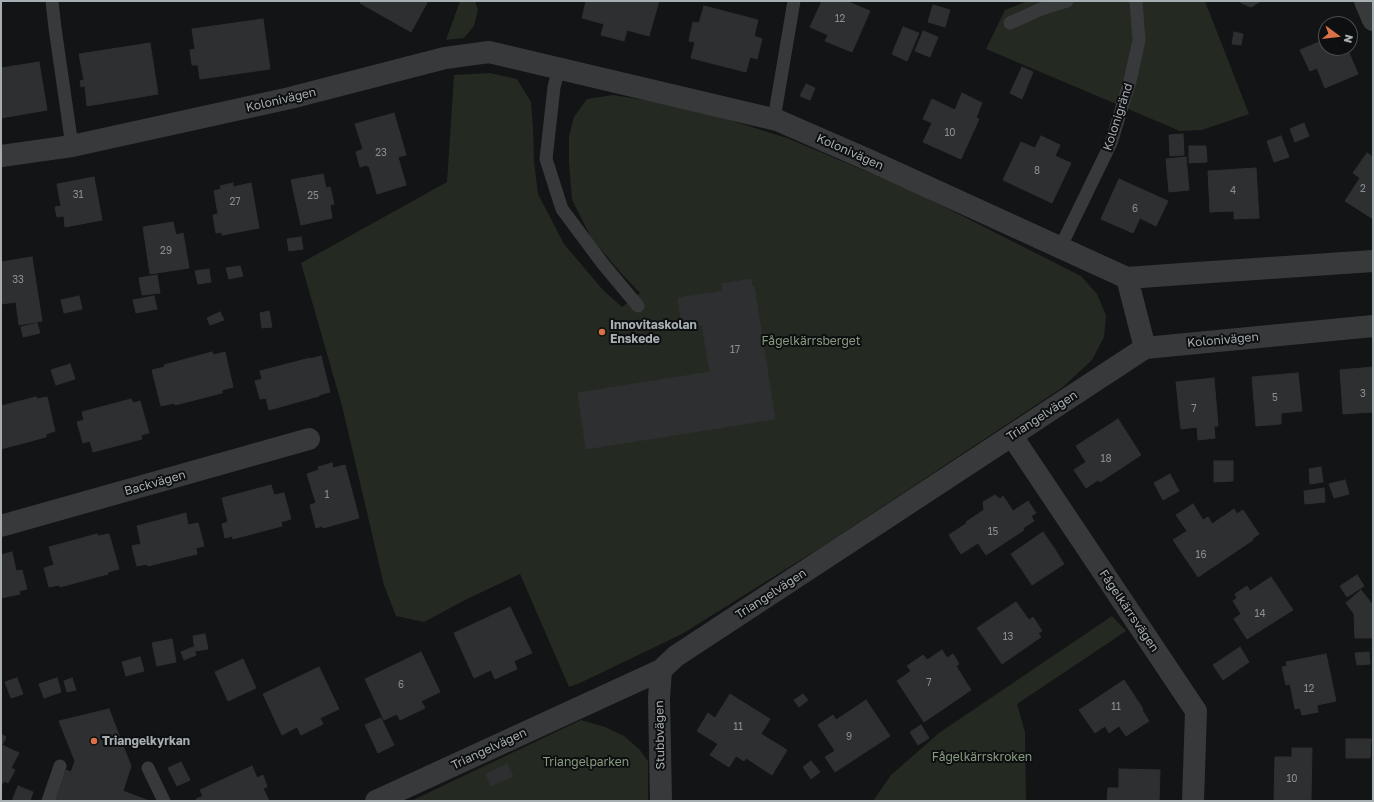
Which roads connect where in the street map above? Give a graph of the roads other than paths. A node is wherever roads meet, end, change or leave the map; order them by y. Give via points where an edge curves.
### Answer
1 (52, 1) edge
2 (794, 1) edge
3 (1067, 1) edge
4 (1136, 1) edge
5 (1365, 1) edge
6 (1373, 20) edge
7 (1010, 23) dead end
8 (559, 68) junction
9 (774, 119) junction
10 (72, 146) junction
11 (1, 156) edge
12 (1060, 248) junction
13 (1373, 262) edge
14 (1126, 278) junction
15 (638, 306) dead end
16 (1373, 326) edge
17 (1145, 348) junction
18 (1012, 436) junction
19 (309, 439) dead end
20 (1, 526) edge
21 (661, 670) junction
22 (60, 766) dead end
23 (148, 768) dead end
24 (48, 801) edge
25 (164, 801) edge
26 (376, 801) edge
27 (661, 801) edge
28 (1193, 801) edge

1 - 10 lane
2 - 9 lane
3 - 7 lane
4 - 12 lane, Kolonigränd via 1139,40 1130,81 1111,143
5 - 6 street
8 - 9 street, Kolonivägen
8 - 10 street, Kolonivägen via 489,52 445,58 290,98
8 - 15 lane via 554,87 546,159 562,209
9 - 12 street, Kolonivägen
10 - 11 street, Kolonivägen
12 - 14 street, Kolonivägen
13 - 14 street, Kolonivägen
14 - 17 street
16 - 17 street, Kolonivägen
17 - 18 street, Triangelvägen
18 - 21 street, Triangelvägen via 676,656
18 - 28 street, Fågelkärrsvägen via 1196,711
19 - 20 street, Backvägen
21 - 26 street, Triangelvägen
21 - 27 street, Stubbvägen
22 - 24 lane
23 - 25 lane

